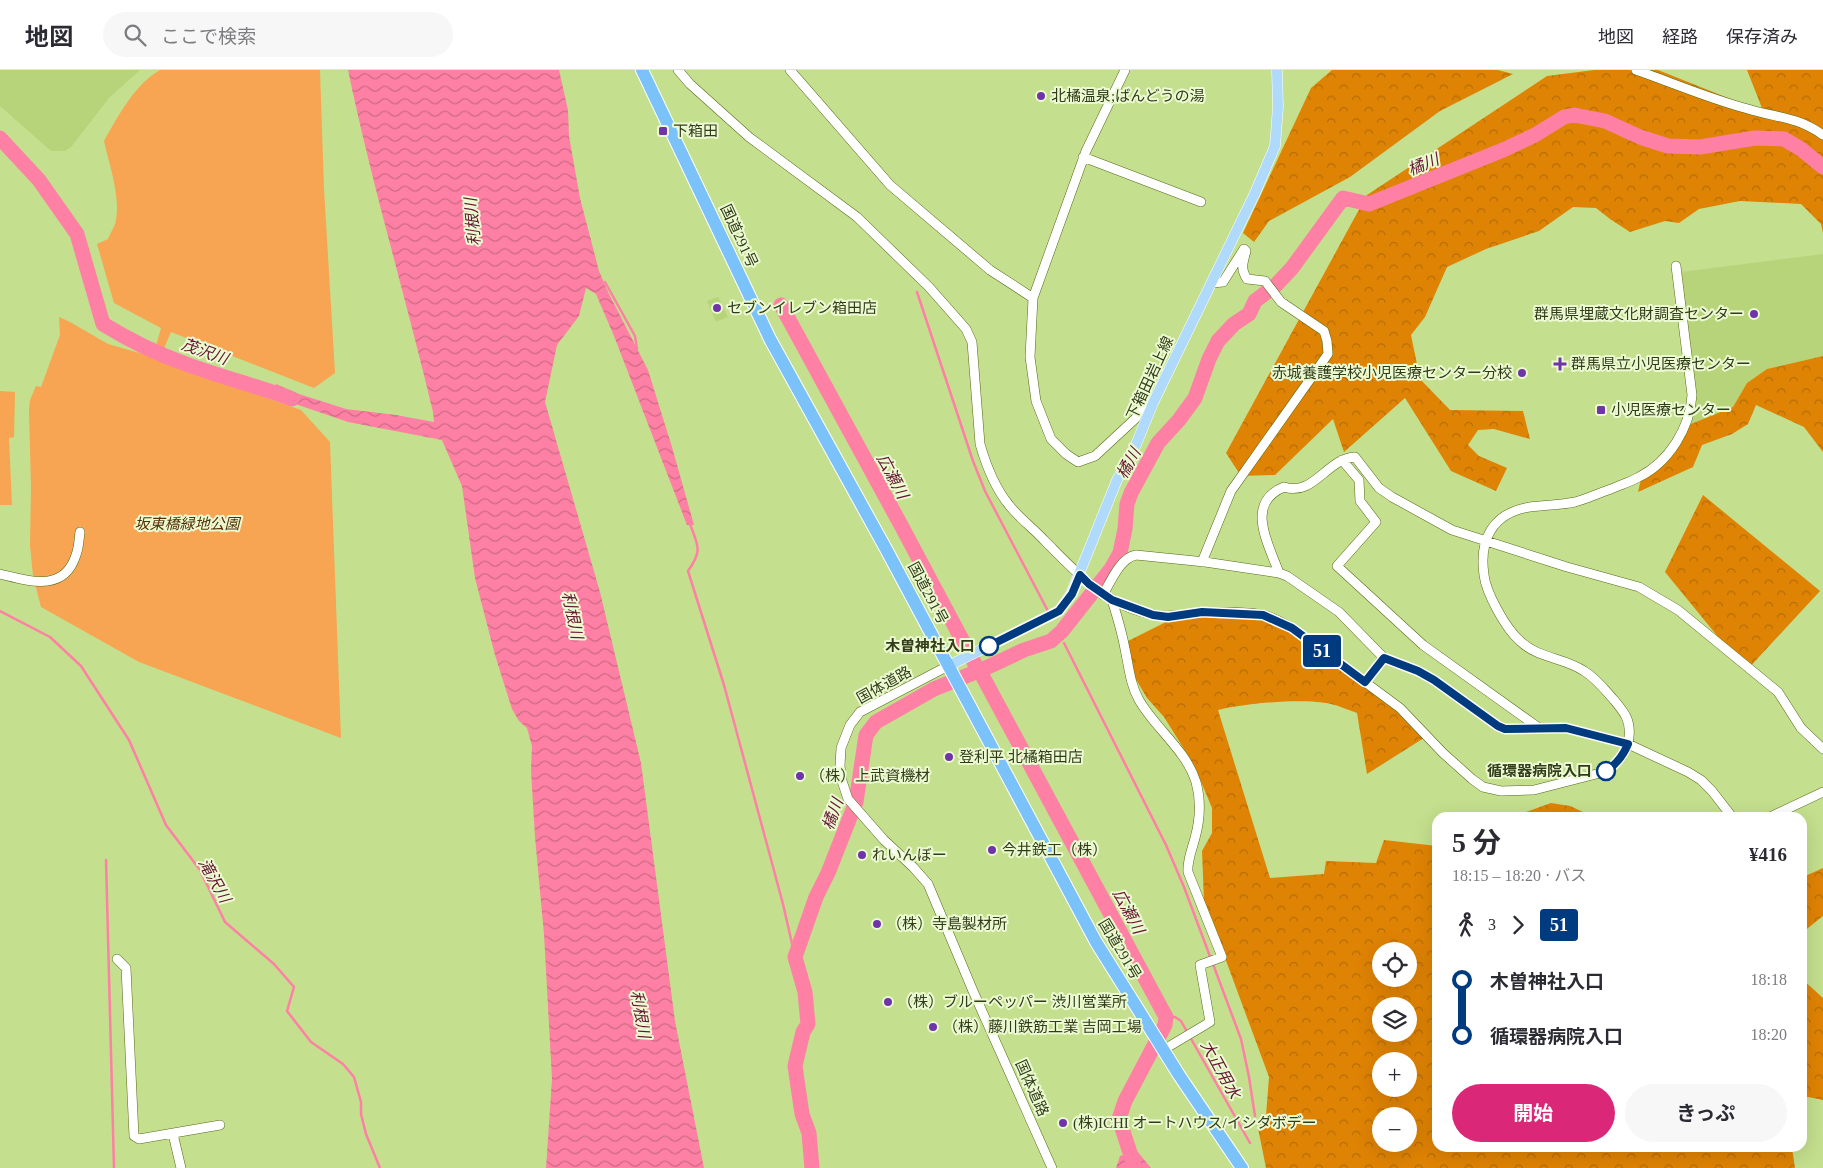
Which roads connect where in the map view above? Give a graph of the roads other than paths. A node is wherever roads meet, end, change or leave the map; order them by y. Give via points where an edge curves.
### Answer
1 (642, 70) edge
2 (678, 70) edge
3 (790, 70) edge
4 (1125, 70) edge
5 (1277, 70) edge
6 (1636, 70) edge
7 (1823, 135) edge
8 (1083, 157) junction
9 (1201, 202) dead end
10 (1676, 266) dead end
11 (1212, 283) junction
12 (1033, 298) junction
13 (1153, 403) junction
14 (1342, 460) junction
15 (80, 532) dead end
16 (1485, 541) junction
17 (1202, 562) junction
18 (1278, 573) junction
19 (0, 574) edge
20 (1080, 575) junction
21 (1102, 594) junction
22 (1112, 600) junction
23 (1384, 658) junction
24 (951, 671) junction
25 (1365, 682) junction
26 (1539, 728) junction
27 (1628, 744) junction
28 (1823, 749) edge
29 (1823, 792) edge
30 (1728, 812) edge
31 (1781, 812) edge
32 (117, 959) dead end
33 (1162, 1048) junction
34 (220, 1125) dead end
35 (173, 1134) junction
36 (181, 1168) edge
37 (1052, 1168) edge
38 (1242, 1168) edge

1 - 24 highway, 国道291号 via 770,339
2 - 20 street via 749,137 858,218 929,287 966,329 972,342 980,444 991,476 1009,505
3 - 12 street via 890,185 990,270
4 - 8 street
5 - 11 main road, 下箱田岩上線 via 1275,146
6 - 7 street via 1748,109 1792,118
8 - 9 street
8 - 12 street
10 - 16 street via 1692,395 1687,421 1672,448 1639,477 1602,492 1574,502 1513,511 1493,526
11 - 13 main road, 下箱田岩上線
11 - 17 street via 1223,282 1246,251 1243,272 1247,279 1265,282 1281,302 1324,331 1328,354 1231,491
12 - 13 street via 1030,357 1036,401 1051,440 1066,454 1078,462 1094,456 1136,418 1144,401
13 - 20 main road, 下箱田岩上線 via 1133,452 1117,480
14 - 16 street via 1355,457 1379,488 1392,497 1452,530
14 - 18 street via 1308,486 1278,489 1264,503 1262,527
14 - 26 street via 1359,480 1360,501 1376,522 1337,566 1423,645
15 - 19 street via 76,556 65,573 56,579 46,582
16 - 27 street via 1482,554 1484,578 1510,630 1535,653 1568,663 1600,684 1627,717
16 - 28 street via 1639,587 1678,610 1778,692 1802,728
17 - 18 street
17 - 21 street via 1129,556
18 - 23 street via 1339,612
20 - 21 street
20 - 24 main road, 下箱田岩上線 via 1072,594 1059,611 979,650
21 - 22 street
22 - 25 street via 1168,617 1202,612 1263,615 1292,628
22 - 33 street via 1133,688 1195,781 1199,821 1188,859 1188,872 1222,957 1200,965 1210,1022
23 - 25 street
23 - 26 street via 1434,680 1498,726 1505,729
24 - 33 highway, 国道291号 via 1096,942
24 - 37 street, 国体道路 via 860,712 850,725 841,748 842,781 848,799 863,817 928,884
25 - 27 street via 1400,708 1443,753 1483,788 1534,790 1588,776 1612,767
26 - 27 street via 1566,728
27 - 30 street via 1701,780
29 - 31 street
32 - 35 street via 126,968 134,1136 139,1139
33 - 38 highway, 国道291号
34 - 35 street
35 - 36 street

